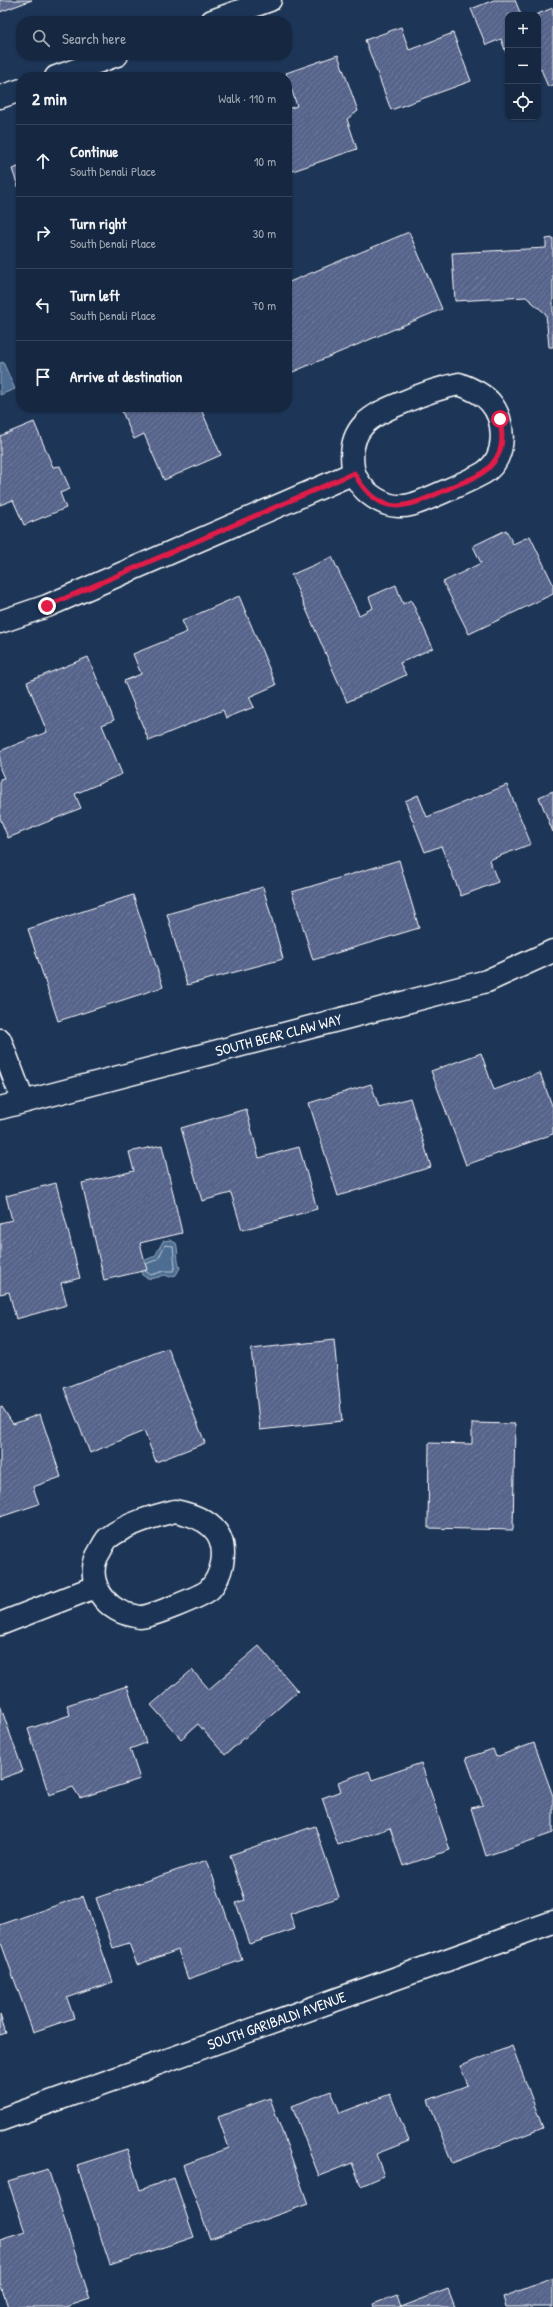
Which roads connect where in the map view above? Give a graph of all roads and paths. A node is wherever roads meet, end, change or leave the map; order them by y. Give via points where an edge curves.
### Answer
1 (270, 0) edge
2 (226, 16) edge
3 (103, 60) edge
4 (70, 72) edge
5 (16, 92) edge
6 (0, 97) edge
7 (354, 473) junction
8 (0, 622) edge
9 (553, 951) edge
10 (0, 1040) edge
11 (23, 1101) junction
12 (0, 1108) edge
13 (95, 1587) junction
14 (0, 1624) edge
15 (553, 1922) edge
16 (0, 2120) edge

1 - 2 street
3 - 4 street
5 - 6 street
7 - 7 street via 364,490 379,501 392,505 410,505 486,472 498,457 503,438 500,419 490,402 475,390 459,384 436,388 379,412 365,422 356,435 351,454
7 - 8 street via 47,606
9 - 11 street, SOUTH BEAR CLAW WAY via 487,981
10 - 11 street
11 - 12 street, SOUTH BEAR CLAW WAY
13 - 13 street via 106,1603 122,1613 141,1617 177,1606 210,1589 220,1573 224,1554 220,1535 211,1525 194,1515 182,1512 176,1511 140,1521 107,1539 97,1555
13 - 14 street
15 - 16 street, SOUTH GARIBALDI AVENUE

